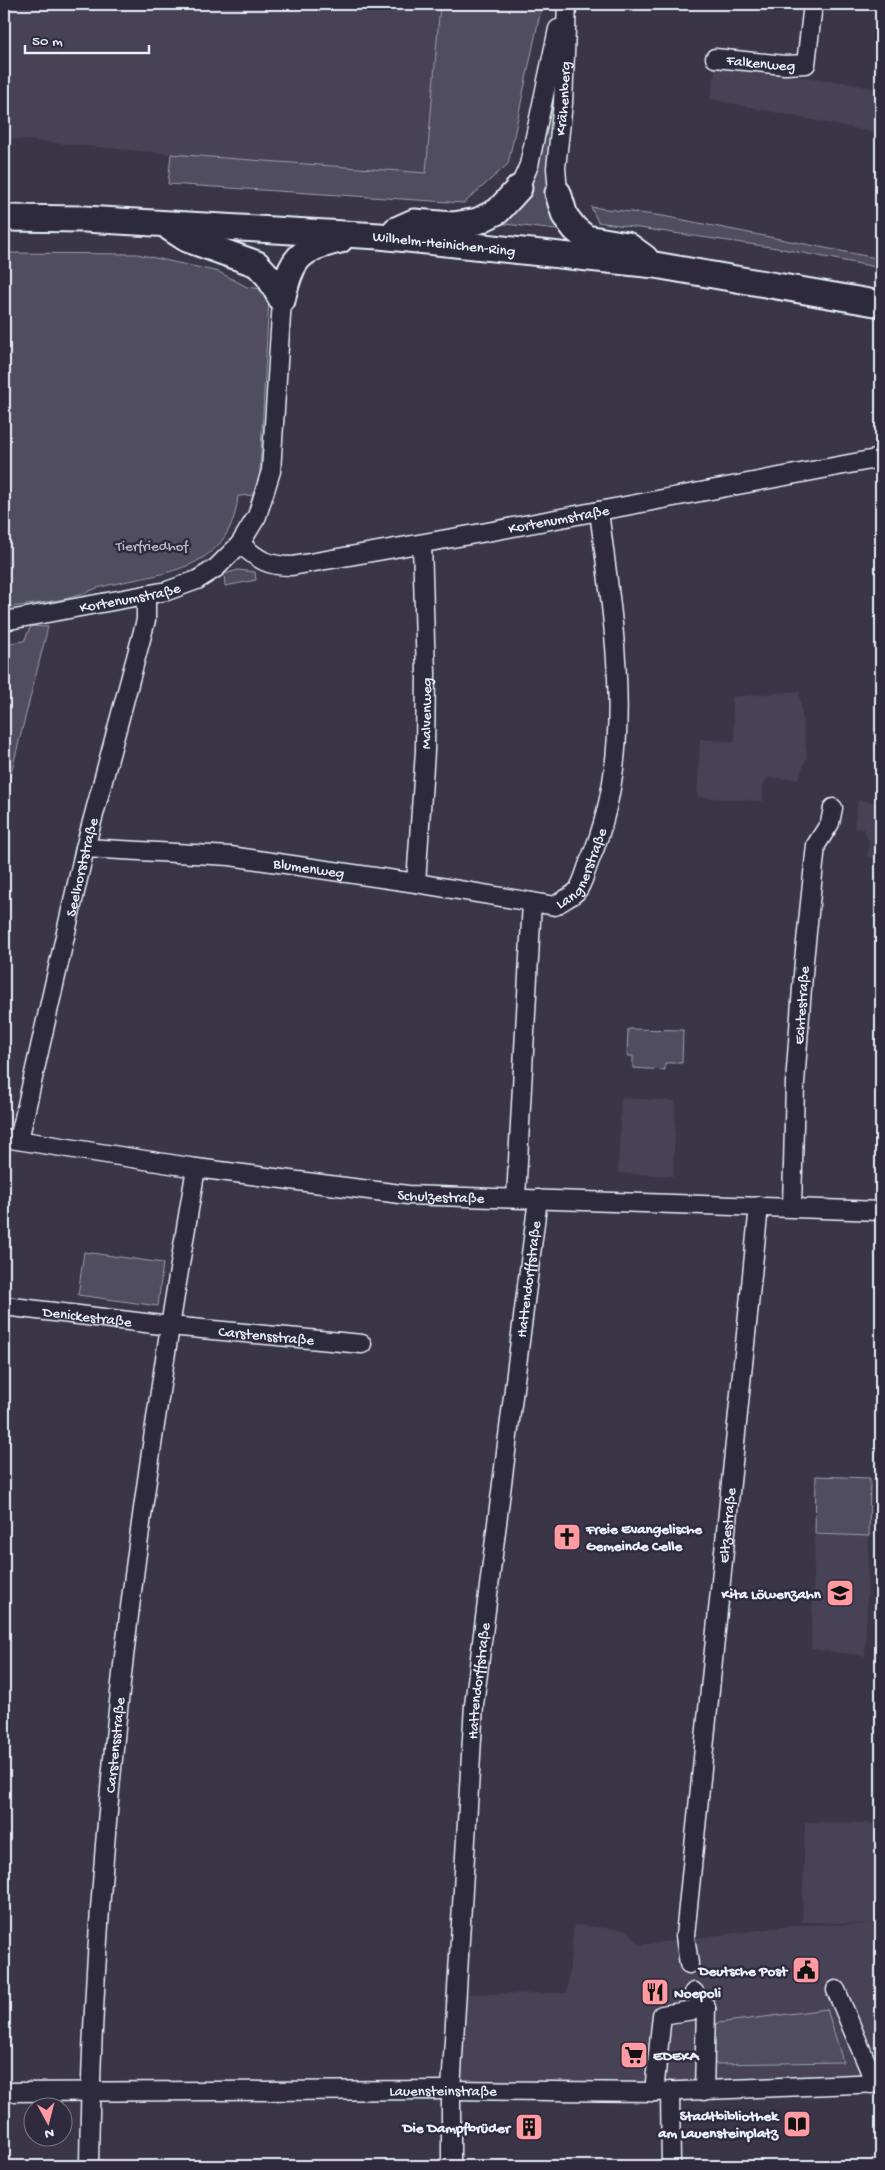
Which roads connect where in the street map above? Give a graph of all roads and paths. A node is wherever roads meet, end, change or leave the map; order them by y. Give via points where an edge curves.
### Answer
1 (563, 4) edge
2 (568, 4) edge
3 (813, 4) edge
4 (714, 58) dead end
5 (519, 188) joint
6 (558, 193) joint
7 (4, 218) edge
8 (163, 224) junction
9 (369, 236) junction
10 (655, 265) junction
11 (282, 300) junction
12 (881, 304) edge
13 (881, 458) edge
14 (599, 511) junction
15 (240, 544) junction
16 (422, 544) junction
17 (146, 595) junction
18 (4, 621) edge
19 (833, 808) dead end
20 (85, 848) junction
21 (416, 883) junction
22 (532, 902) junction
23 (12, 1140) edge
24 (196, 1168) junction
25 (516, 1198) junction
26 (538, 1199) junction
27 (759, 1206) junction
28 (792, 1207) junction
29 (881, 1211) edge
30 (4, 1306) edge
31 (170, 1326) junction
32 (362, 1344) dead end
33 (689, 1964) dead end
34 (836, 1990) dead end
35 (694, 1992) dead end
36 (706, 2008) junction
37 (876, 2083) edge
38 (451, 2090) junction
39 (704, 2091) junction
40 (4, 2092) edge
41 (90, 2092) junction
42 (662, 2092) junction
43 (89, 2166) edge
44 (451, 2166) edge
45 (671, 2166) edge

1 - 5 street, Krähenberg via 529,165
2 - 6 street, Krähenberg via 556,168
3 - 4 street, Falkenweg via 806,64
5 - 9 main road via 498,211 478,221 453,225 414,222
6 - 10 main road via 565,216 586,238 627,245
7 - 8 main road, Wilhelm-Heinichen-Ring
8 - 9 main road, Wilhelm-Heinichen-Ring
8 - 11 main road via 187,239 256,264 269,277
9 - 10 main road, Wilhelm-Heinichen-Ring
9 - 11 main road via 316,245 300,255 288,273
10 - 12 main road, Wilhelm-Heinichen-Ring
11 - 15 street, Kortenumstraße via 271,471 257,516
13 - 14 street, Kortenumstraße
14 - 16 street, Kortenumstraße
14 - 22 street, Langnerstraße via 611,609 618,724 609,795 598,841 577,890 554,906
15 - 16 street, Kortenumstraße via 255,557 275,566 307,564
15 - 17 street, Kortenumstraße via 216,568 197,580
16 - 21 street, Malvenweg via 425,750
17 - 18 street, Kortenumstraße
17 - 20 street, Seelhorststraße via 146,620
19 - 28 street, Echtestraße via 830,823 816,845 804,961 795,1083
20 - 21 street, Blumenweg via 230,856
20 - 23 street, Seelhorststraße
21 - 22 street, Blumenweg
22 - 25 street, Langnerstraße
23 - 24 street, Schulzestraße
24 - 25 street, Schulzestraße via 408,1195
24 - 31 street, Carstensstraße
25 - 26 street, Schulzestraße
26 - 27 street, Schulzestraße
26 - 38 street, Hattendorffstraße via 474,1705
27 - 28 street, Schulzestraße
27 - 33 street, Eltzestraße via 685,1936
28 - 29 street, Schulzestraße
30 - 31 street, Denickestraße
31 - 32 street, Carstensstraße
31 - 41 street, Carstensstraße via 144,1495 114,1738 101,1892
34 - 37 street
35 - 36 street
36 - 39 street
36 - 42 street via 662,2015
37 - 39 street, Lauensteinstraße
38 - 41 street, Lauensteinstraße
38 - 42 street, Lauensteinstraße
38 - 44 street, Hattendorffstraße
39 - 42 street, Lauensteinstraße
40 - 41 street, Lauensteinstraße
41 - 43 street, Carstensstraße
42 - 45 street

